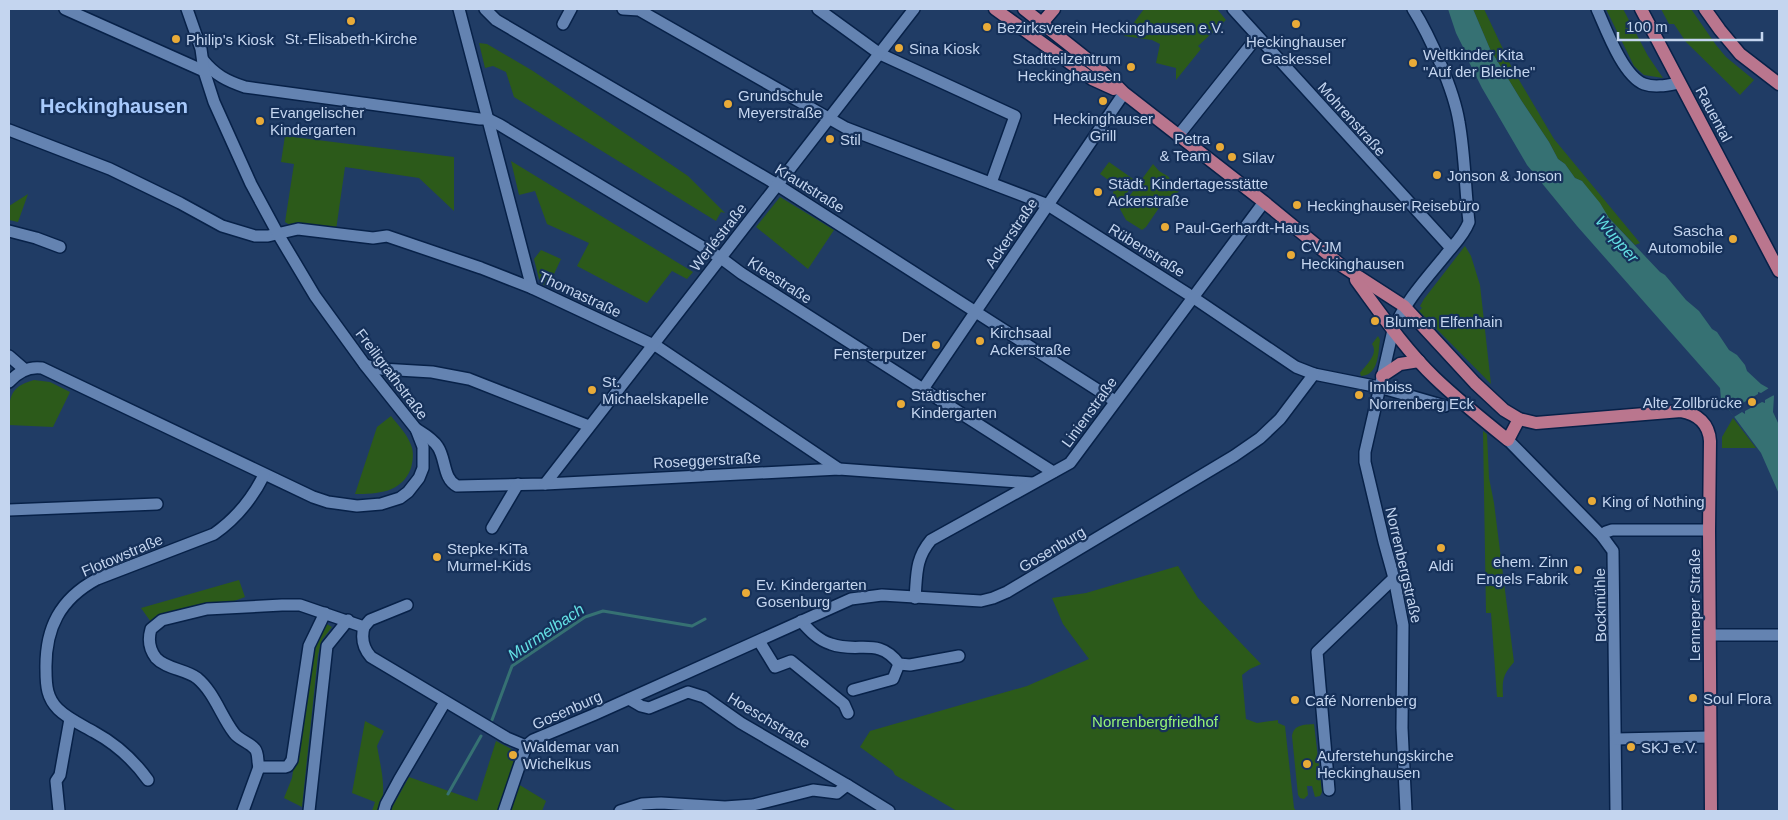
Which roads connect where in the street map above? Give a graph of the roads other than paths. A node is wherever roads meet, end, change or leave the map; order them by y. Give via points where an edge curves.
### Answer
1 (65, 9) edge
2 (187, 9) edge
3 (459, 9) edge
4 (485, 9) edge
5 (571, 9) edge
6 (623, 9) edge
7 (639, 9) edge
8 (818, 9) edge
9 (914, 9) edge
10 (995, 9) edge
11 (1024, 9) edge
12 (1054, 9) edge
13 (1233, 9) edge
14 (1413, 9) edge
15 (1597, 9) edge
16 (1641, 9) edge
17 (1705, 9) edge
18 (1042, 23) junction
19 (562, 24) dead end
20 (1032, 35) junction
21 (1257, 37) junction
22 (880, 54) junction
23 (203, 66) junction
24 (1679, 83) junction
25 (1779, 84) edge
26 (1124, 93) junction
27 (488, 119) junction
28 (829, 119) junction
29 (9, 130) edge
30 (1178, 136) junction
31 (991, 183) junction
32 (778, 185) junction
33 (1264, 202) junction
34 (1048, 205) junction
35 (9, 231) edge
36 (278, 234) junction
37 (60, 247) dead end
38 (1451, 248) junction
39 (721, 258) junction
40 (1779, 271) edge
41 (1352, 274) junction
42 (532, 288) junction
43 (1194, 298) junction
44 (1404, 306) junction
45 (976, 312) junction
46 (1393, 330) junction
47 (652, 344) junction
48 (9, 356) edge
49 (1419, 361) junction
50 (365, 365) junction
51 (24, 369) junction
52 (1314, 374) junction
53 (1381, 381) junction
54 (9, 382) edge
55 (923, 389) junction
56 (1115, 401) junction
57 (1445, 406) dead end
58 (1519, 419) junction
59 (589, 426) junction
60 (416, 429) junction
61 (1508, 440) junction
62 (839, 469) junction
63 (1053, 472) junction
64 (264, 475) junction
65 (1032, 483) junction
66 (518, 484) junction
67 (545, 484) junction
68 (158, 504) dead end
69 (9, 510) edge
70 (492, 528) dead end
71 (1709, 530) junction
72 (1602, 536) junction
73 (1394, 578) junction
74 (915, 598) junction
75 (407, 605) dead end
76 (325, 612) junction
77 (348, 620) junction
78 (801, 621) junction
79 (364, 626) junction
80 (1710, 635) junction
81 (1779, 635) edge
82 (759, 640) junction
83 (959, 656) dead end
84 (899, 664) junction
85 (853, 690) dead end
86 (629, 698) junction
87 (444, 702) junction
88 (848, 712) dead end
89 (70, 718) junction
90 (1710, 738) junction
91 (1616, 739) junction
92 (526, 746) junction
93 (259, 768) junction
94 (148, 780) dead end
95 (848, 785) junction
96 (1329, 790) dead end
97 (59, 811) edge
98 (243, 811) edge
99 (309, 811) edge
100 (384, 811) edge
101 (504, 811) edge
102 (621, 811) edge
103 (889, 811) edge
104 (1406, 811) edge
105 (1616, 811) edge
106 (1712, 811) edge

1 - 23 street
2 - 23 street, Freiligrathstraße via 201,49
3 - 27 street
4 - 32 street, Krautstraße via 496,20
5 - 19 street
6 - 7 street
7 - 28 street, Rübenstraße
8 - 22 street
9 - 22 street, Werléstraße
10 - 20 main road
11 - 18 main road
12 - 18 main road
13 - 21 street, Mohrenstraße
14 - 38 street, Norrenbergstraße via 1454,99 1459,123 1469,222 1465,233
15 - 24 street, Rauental via 1631,75 1655,86
16 - 24 main road
17 - 25 main road via 1740,54
18 - 20 main road
18 - 26 main road
20 - 26 main road via 1092,78
21 - 30 street
21 - 38 street, Mohrenstraße
22 - 28 street, Werléstraße
22 - 31 street via 1015,116
23 - 27 street via 245,87
23 - 36 street, Freiligrathstraße via 227,133
24 - 40 main road, Rauental
26 - 30 main road
26 - 34 street, Ackerstraße
27 - 39 street, Kleestraße
27 - 42 street
28 - 31 street, Rübenstraße
28 - 32 street, Werléstraße
29 - 36 street, Thomastraße via 110,168 222,226 255,236
30 - 33 main road
31 - 34 street, Rübenstraße
32 - 39 street, Werléstraße
32 - 45 street, Krautstraße
33 - 41 main road
33 - 43 street, Linienstraße
34 - 43 street, Rübenstraße
34 - 45 street, Ackerstraße
35 - 37 street
36 - 42 street, Thomastraße via 298,229 372,238 387,236
36 - 50 street, Freiligrathstraße via 315,296
38 - 44 street, Norrenbergstraße
39 - 47 street, Werléstraße
39 - 55 street, Kleestraße
41 - 44 main road
41 - 46 main road
42 - 47 street, Thomastraße
43 - 52 street, Rübenstraße via 1296,367
43 - 56 street, Linienstraße
44 - 46 street, Norrenbergstraße
44 - 58 main road via 1475,383 1504,410
45 - 55 street, Ackerstraße
45 - 56 street, Krautstraße
46 - 49 main road
46 - 53 street, Norrenbergstraße
47 - 59 street, Werléstraße
47 - 62 street, Thomastraße
48 - 51 street
49 - 53 main road via 1400,364
49 - 61 main road
50 - 59 street via 470,379
50 - 60 street, Freiligrathstraße
51 - 54 street
51 - 64 street, Freiligrathstraße via 35,367 52,373
52 - 53 street, Rübenstraße
52 - 74 street, Gosenburg via 1280,419 1260,438 1007,592 981,600
53 - 57 street, Rübenstraße
53 - 73 street, Norrenbergstraße via 1365,462
55 - 63 street, Kleestraße
56 - 63 street, Linienstraße via 1070,463
58 - 61 main road
58 - 71 main road, Lenneper Straße via 1536,423 1685,412 1702,420 1710,436
59 - 67 street, Werléstraße
60 - 64 street, Freiligrathstraße via 423,448 423,468 415,485 391,502 357,506 328,502
60 - 66 street, Roseggerstraße via 439,448 453,484
61 - 72 street, Bockmühle
62 - 65 street, Roseggerstraße
62 - 67 street, Roseggerstraße
63 - 65 street, Linienstraße
64 - 89 street, Flotowstraße via 250,500 227,526 214,534 97,579 65,604 56,616 48,637 46,684 53,704
65 - 74 street, Linienstraße via 931,540 918,562
66 - 67 street, Roseggerstraße
66 - 70 street
68 - 69 street
71 - 72 street via 1612,530
71 - 80 main road, Lenneper Straße
72 - 91 street, Bockmühle via 1614,551
73 - 96 street via 1316,652
73 - 104 street, Norrenbergstraße via 1404,625 1402,728
74 - 78 street, Gosenburg via 882,595 850,599
75 - 79 street via 370,620
76 - 77 street
76 - 93 street via 309,646 292,760 285,767
76 - 93 street via 300,605 207,609 162,620 151,629 149,643 152,652 163,664 182,670 204,684 235,734 257,752
77 - 79 street
77 - 99 street via 327,646
78 - 82 street, Gosenburg
78 - 84 street via 811,632 832,645 874,646 895,658
79 - 87 street, Gosenburg via 363,642 371,657
80 - 81 street
80 - 90 main road, Lenneper Straße
82 - 86 street, Gosenburg
82 - 88 street via 775,667 790,661 844,704
83 - 84 street
84 - 85 street via 893,679
86 - 92 street, Gosenburg
86 - 95 street, Hoeschstraße via 649,708 688,692 699,694 741,723
87 - 92 street, Gosenburg
87 - 100 street via 398,780
89 - 94 street, Flotowstraße via 125,753
89 - 97 street via 60,775 56,781
90 - 91 street
90 - 106 main road, Lenneper Straße
91 - 105 street, Bockmühle
92 - 101 street
93 - 98 street
95 - 102 street via 837,793 813,790 753,804 724,807 642,804
95 - 103 street, Hoeschstraße

